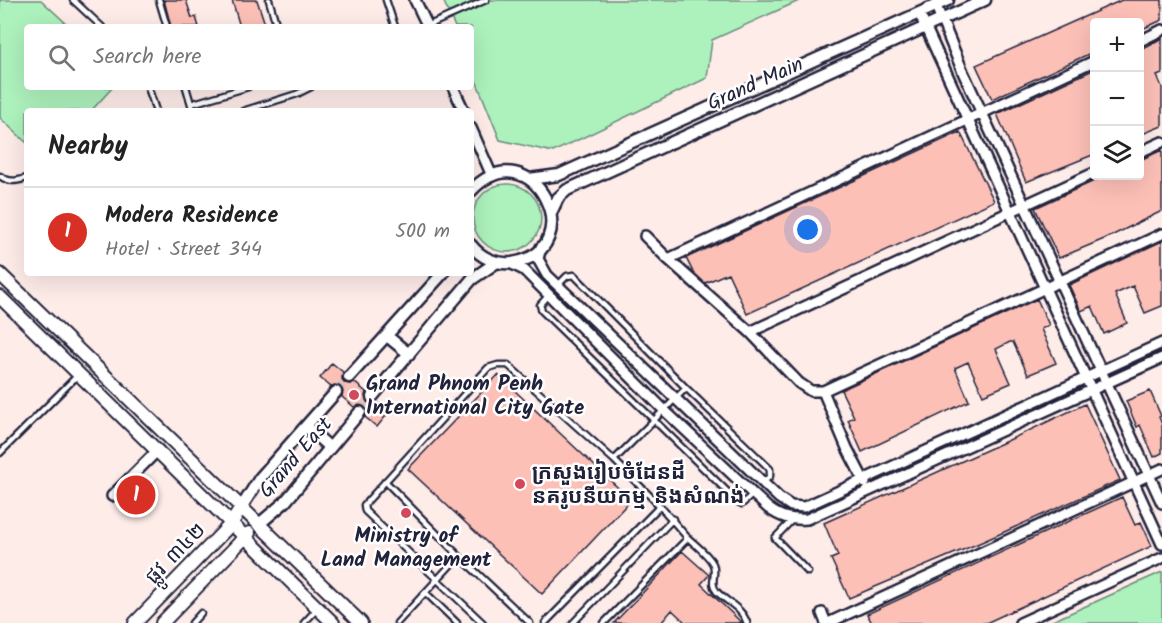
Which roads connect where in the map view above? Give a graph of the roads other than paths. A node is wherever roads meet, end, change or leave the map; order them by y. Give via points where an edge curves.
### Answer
1 (73, 0) edge
2 (159, 0) edge
3 (269, 0) edge
4 (386, 0) edge
5 (415, 0) edge
6 (486, 0) edge
7 (948, 0) edge
8 (985, 0) edge
9 (936, 6) junction
10 (919, 13) junction
11 (942, 20) junction
12 (99, 24) edge
13 (166, 24) edge
14 (276, 24) edge
15 (394, 24) edge
16 (425, 24) edge
17 (433, 24) edge
18 (925, 27) junction
19 (1162, 30) edge
20 (1144, 39) edge
21 (1090, 63) edge
22 (149, 90) edge
23 (187, 90) edge
24 (238, 90) edge
25 (296, 90) edge
26 (305, 90) edge
27 (454, 90) edge
28 (297, 94) junction
29 (191, 104) junction
30 (155, 108) edge
31 (192, 108) edge
32 (253, 108) edge
33 (463, 108) edge
34 (982, 112) junction
35 (967, 119) junction
36 (474, 135) edge
37 (1162, 142) edge
38 (1144, 150) edge
39 (1090, 174) edge
40 (0, 176) edge
41 (492, 176) junction
42 (24, 179) edge
43 (529, 179) junction
44 (474, 188) edge
45 (1024, 204) junction
46 (1009, 211) junction
47 (552, 213) junction
48 (1162, 234) edge
49 (645, 236) dead end
50 (541, 247) junction
51 (474, 248) edge
52 (668, 259) junction
53 (497, 262) junction
54 (510, 263) junction
55 (0, 274) edge
56 (440, 276) edge
57 (1059, 281) junction
58 (558, 286) junction
59 (1044, 288) junction
60 (549, 296) junction
61 (0, 297) edge
62 (750, 332) junction
63 (387, 336) junction
64 (1162, 343) edge
65 (409, 354) junction
66 (1162, 358) edge
67 (1101, 370) junction
68 (79, 374) junction
69 (349, 377) tunnel mouth
70 (1086, 378) junction
71 (1107, 383) junction
72 (686, 388) junction
73 (1091, 390) junction
74 (823, 391) junction
75 (336, 392) tunnel mouth
76 (372, 398) tunnel mouth
77 (675, 399) junction
78 (664, 410) junction
79 (360, 412) tunnel mouth
80 (654, 420) junction
81 (306, 426) junction
82 (330, 448) junction
83 (158, 450) junction
84 (0, 453) edge
85 (614, 460) junction
86 (1162, 469) edge
87 (1149, 475) junction
88 (863, 480) junction
89 (385, 481) junction
90 (763, 483) junction
91 (1134, 483) junction
92 (868, 491) junction
93 (753, 494) junction
94 (112, 496) dead end
95 (1162, 503) edge
96 (660, 506) junction
97 (795, 507) junction
98 (241, 508) junction
99 (673, 519) junction
100 (793, 519) junction
101 (231, 524) junction
102 (258, 525) junction
103 (244, 536) junction
104 (686, 536) junction
105 (1162, 544) edge
106 (459, 556) junction
107 (1162, 558) edge
108 (808, 572) dead end
109 (437, 580) junction
110 (426, 593) junction
111 (318, 608) junction
112 (201, 613) dead end
113 (822, 613) dead end
114 (135, 623) edge
115 (162, 623) edge
116 (192, 623) edge
117 (304, 623) edge
118 (333, 623) edge
119 (361, 623) edge
120 (397, 623) edge
121 (457, 623) edge
122 (483, 623) edge
123 (530, 623) edge
124 (545, 623) edge
125 (573, 623) edge
126 (604, 623) edge
127 (747, 623) edge
128 (827, 623) edge
129 (1020, 623) edge

1 - 12 lane
2 - 13 lane
3 - 14 lane
4 - 15 lane
5 - 16 street
6 - 17 lane
7 - 9 street, Grand Main
8 - 11 street, Grand Main
9 - 10 street, Grand Main
9 - 11 street
10 - 18 street
10 - 43 street, Grand Main via 559,175
11 - 18 street, Grand Main
11 - 34 street
18 - 35 street
18 - 47 street, Grand Main via 567,190 558,198
19 - 20 street
21 - 34 street
22 - 30 lane
23 - 29 lane
24 - 29 lane
25 - 28 lane
26 - 28 lane
27 - 33 street
28 - 32 lane
29 - 31 lane
34 - 35 street
34 - 45 street
35 - 46 street
35 - 52 street
36 - 41 street
37 - 38 street
39 - 45 street
40 - 42 lane via 15,182
41 - 43 street, Grand Main via 511,174
41 - 44 street
43 - 47 street via 547,197
45 - 46 street
45 - 57 street
46 - 59 street
46 - 62 street
47 - 50 street, Grand Main via 551,228
48 - 57 street
49 - 52 street
50 - 54 street via 524,260
50 - 58 street via 538,259
51 - 53 street
52 - 62 street
53 - 54 street
53 - 65 street via 472,279
54 - 60 street via 524,270
55 - 98 main road
56 - 63 street
57 - 59 street
57 - 67 street
58 - 72 lane via 573,275
58 - 77 street
59 - 70 street
59 - 74 street
60 - 78 street
60 - 80 lane via 540,305 542,311
61 - 68 main road
62 - 74 street via 799,383 811,391
63 - 65 street
63 - 69 street
64 - 67 street
65 - 76 street
66 - 71 street
67 - 70 street
67 - 71 street
68 - 83 main road
68 - 84 lane
70 - 73 street
70 - 88 street
71 - 73 street
71 - 87 street
72 - 77 lane
72 - 90 lane via 770,469
73 - 91 street
73 - 92 street
74 - 88 street
75 - 81 street, Grand East
77 - 78 lane
77 - 90 street
78 - 80 lane
78 - 93 street
79 - 82 street, Grand East
80 - 85 lane
80 - 93 lane via 738,502 745,502
81 - 82 street
81 - 98 street, Grand East
82 - 102 street, Grand East via 285,502
83 - 94 street
83 - 101 main road
85 - 89 lane via 508,365 498,365 488,368
85 - 96 lane
86 - 87 street
87 - 91 street
87 - 95 street
88 - 92 street
88 - 97 street via 804,507
89 - 106 lane
89 - 109 lane via 367,500 364,511
90 - 93 street
90 - 97 street
91 - 105 street
91 - 128 street
92 - 100 street via 807,519
93 - 100 street via 780,516
96 - 99 lane
96 - 124 lane
97 - 100 street
98 - 101 main road, ផ្លូវ ៣៤២
98 - 102 main road
99 - 104 lane
99 - 125 lane
100 - 108 lane via 775,538
101 - 103 main road
101 - 114 main road, ផ្លូវ ៣៤២
102 - 103 main road, ផ្លូវ ៣៤២
102 - 119 main road
103 - 111 main road
103 - 115 main road, ផ្លូវ ៣៤២
104 - 126 lane
104 - 127 lane via 711,561 717,591 745,616
106 - 109 lane
106 - 123 lane
107 - 129 street
109 - 110 lane
109 - 122 lane
110 - 120 lane
110 - 121 lane
111 - 117 lane
111 - 118 main road
112 - 116 lane
113 - 128 street

